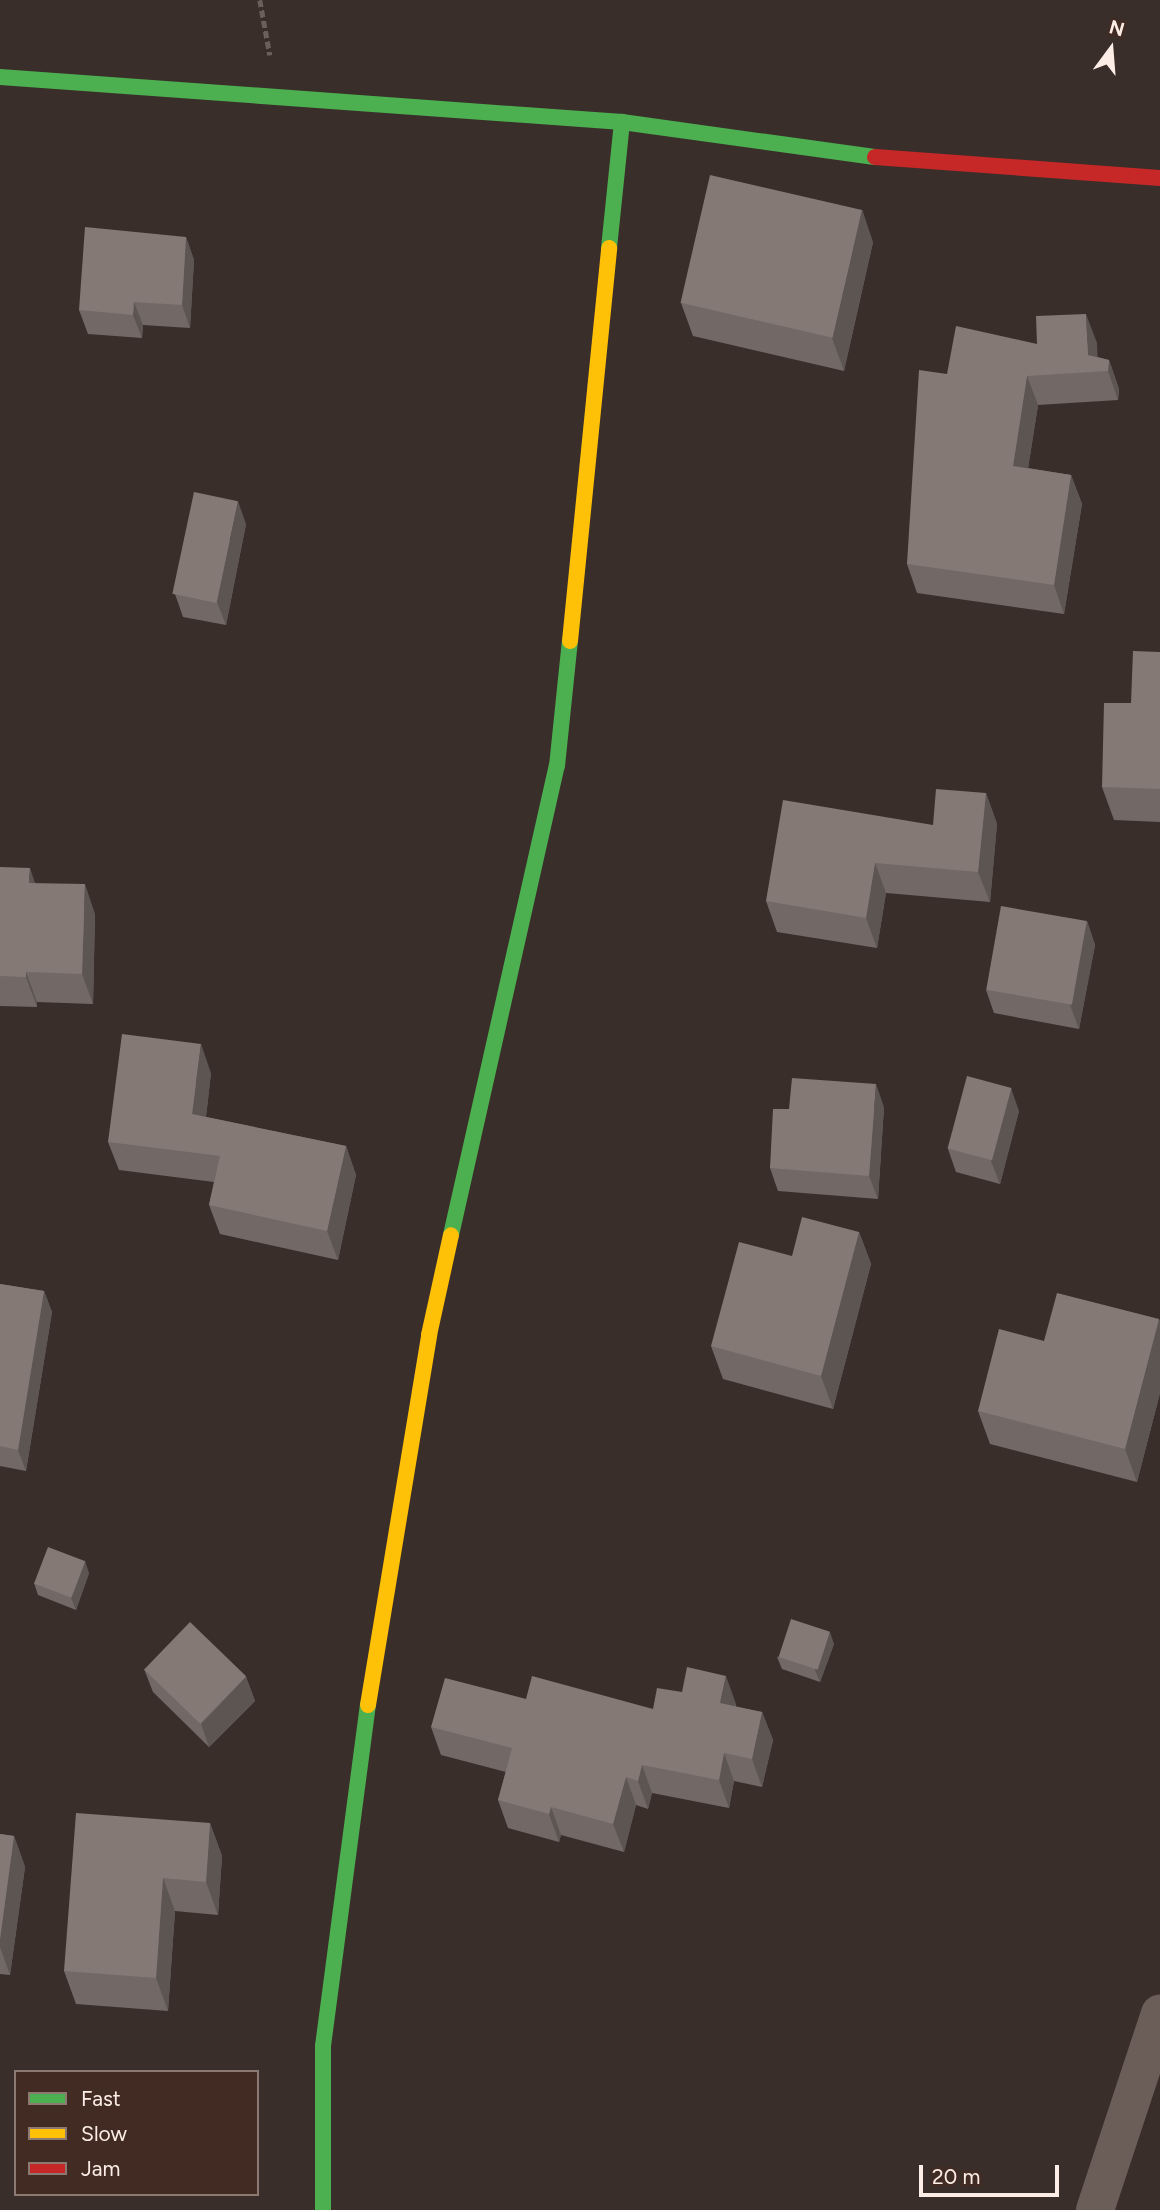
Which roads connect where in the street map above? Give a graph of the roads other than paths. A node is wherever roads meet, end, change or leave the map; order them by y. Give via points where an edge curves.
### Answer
1 (0, 77) edge
2 (622, 122) junction
3 (1160, 178) edge
4 (1160, 2013) edge
5 (323, 2210) edge
6 (1095, 2210) edge

1 - 2 street
2 - 3 street via 839,154
2 - 5 street via 557,766 429,1335 381,1611 323,2046
4 - 6 street

